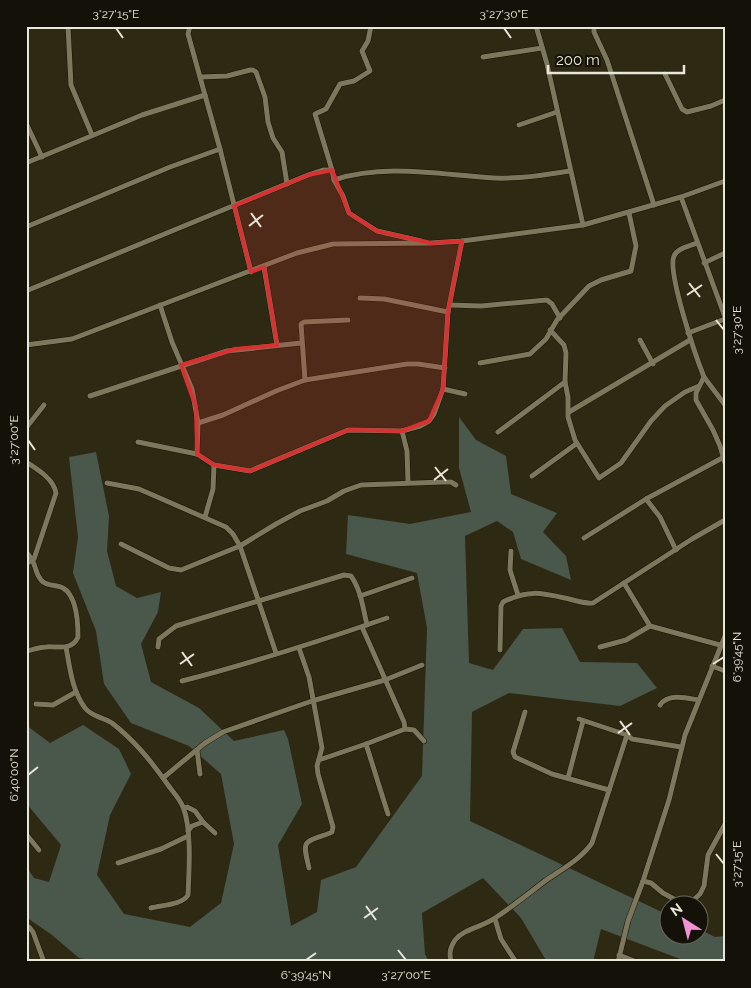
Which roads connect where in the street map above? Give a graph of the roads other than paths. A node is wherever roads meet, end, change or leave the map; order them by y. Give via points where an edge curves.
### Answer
1 (68, 26) edge
2 (190, 26) edge
3 (371, 26) edge
4 (536, 26) edge
5 (594, 26) edge
6 (542, 48) junction
7 (483, 57) dead end
8 (665, 74) dead end
9 (201, 76) junction
10 (205, 95) junction
11 (725, 100) edge
12 (557, 112) junction
13 (26, 123) edge
14 (519, 125) dead end
15 (92, 135) junction
16 (220, 149) junction
17 (42, 157) junction
18 (26, 163) edge
19 (332, 170) junction
20 (570, 171) junction
21 (334, 180) junction
22 (725, 181) edge
23 (287, 184) junction
24 (681, 198) junction
25 (654, 205) junction
26 (234, 206) junction
27 (628, 213) junction
28 (583, 225) junction
29 (26, 227) edge
30 (462, 241) junction
31 (431, 243) junction
32 (697, 243) junction
33 (725, 253) edge
34 (704, 263) junction
35 (264, 267) junction
36 (251, 272) junction
37 (26, 291) edge
38 (360, 298) dead end
39 (160, 305) junction
40 (450, 305) junction
41 (448, 312) junction
42 (724, 316) edge
43 (560, 318) junction
44 (348, 320) dead end
45 (550, 330) junction
46 (688, 333) junction
47 (640, 340) dead end
48 (690, 340) junction
49 (301, 343) junction
50 (26, 345) edge
51 (277, 345) junction
52 (480, 363) dead end
53 (181, 364) junction
54 (653, 364) junction
55 (444, 368) junction
56 (704, 377) junction
57 (305, 380) junction
58 (565, 382) junction
59 (699, 386) junction
60 (443, 390) junction
61 (465, 394) dead end
62 (90, 396) dead end
63 (44, 405) dead end
64 (725, 405) edge
65 (569, 412) junction
66 (198, 423) junction
67 (26, 428) edge
68 (402, 431) junction
69 (498, 432) dead end
70 (138, 442) dead end
71 (576, 444) junction
72 (197, 454) junction
73 (724, 460) edge
74 (26, 462) edge
75 (214, 465) junction
76 (532, 476) dead end
77 (408, 482) junction
78 (107, 483) dead end
79 (456, 485) dead end
80 (646, 498) junction
81 (205, 517) junction
82 (725, 520) edge
83 (584, 538) dead end
84 (121, 544) dead end
85 (240, 546) junction
86 (676, 550) junction
87 (511, 551) dead end
88 (26, 552) edge
89 (34, 559) junction
90 (26, 564) edge
91 (412, 578) dead end
92 (624, 583) junction
93 (518, 595) junction
94 (360, 596) junction
95 (259, 600) junction
96 (387, 618) dead end
97 (365, 626) junction
98 (650, 626) junction
99 (725, 636) edge
100 (720, 645) junction
101 (66, 647) junction
102 (158, 647) dead end
103 (600, 647) dead end
104 (299, 648) junction
105 (500, 650) dead end
106 (26, 651) edge
107 (276, 653) junction
108 (422, 665) dead end
109 (712, 666) junction
110 (725, 671) edge
111 (385, 680) junction
112 (182, 681) dead end
113 (76, 692) junction
114 (698, 700) junction
115 (312, 701) junction
116 (36, 704) dead end
117 (660, 705) dead end
118 (525, 712) dead end
119 (405, 729) junction
120 (627, 735) junction
121 (424, 741) dead end
122 (366, 744) junction
123 (681, 746) junction
124 (197, 750) junction
125 (319, 760) junction
126 (200, 774) dead end
127 (163, 778) junction
128 (568, 778) junction
129 (609, 790) junction
130 (184, 808) junction
131 (388, 814) dead end
132 (202, 822) junction
133 (725, 824) edge
134 (189, 829) junction
135 (214, 833) dead end
136 (26, 834) edge
137 (39, 850) dead end
138 (118, 863) dead end
139 (309, 868) dead end
140 (643, 880) junction
141 (151, 908) dead end
142 (495, 919) junction
143 (26, 927) edge
144 (619, 955) junction
145 (44, 962) edge
146 (451, 962) edge
147 (516, 962) edge
148 (618, 962) edge
149 (637, 962) edge

1 - 15 street via 71,85
2 - 9 street via 188,34
3 - 19 street via 362,51 370,71 354,81 340,84 326,109 315,114
4 - 6 street
5 - 25 street
6 - 7 street
6 - 12 street
8 - 11 street via 682,109 687,112
9 - 10 street
9 - 23 street via 256,72 273,138 282,152
10 - 15 street
10 - 16 street
12 - 14 street
12 - 20 street
13 - 17 street
15 - 17 street
16 - 26 street
16 - 29 street
17 - 18 street
19 - 21 street
19 - 23 street via 323,170
20 - 21 street via 527,178 399,171 361,173
20 - 28 street
21 - 31 street via 349,213 377,231
22 - 24 street
23 - 26 street
24 - 25 street
24 - 32 street
25 - 27 street
26 - 36 street
26 - 37 street
27 - 28 street
27 - 43 street via 636,246 631,271 594,283
28 - 30 street
30 - 31 street
30 - 40 street
31 - 35 street via 333,244 297,253
32 - 34 street
32 - 46 street via 678,250 672,268
33 - 34 street
34 - 42 street
35 - 36 street
35 - 51 street
36 - 39 street
38 - 41 street via 384,298
39 - 50 street via 72,339
39 - 53 street
40 - 41 street
40 - 43 street via 480,306 548,300
41 - 55 street
42 - 46 street
43 - 45 street
44 - 49 street via 302,322
45 - 52 street via 546,339 530,354
45 - 58 street via 564,345
46 - 48 street
47 - 54 street
48 - 54 street
48 - 56 street
49 - 51 street
49 - 57 street
51 - 53 street via 235,349
53 - 62 street
53 - 66 street via 192,389
54 - 65 street
55 - 57 street via 407,364
55 - 60 street
56 - 59 street
56 - 64 street
57 - 66 street via 276,390 223,416
58 - 65 street
58 - 69 street
59 - 71 street via 665,406 621,463 599,478
59 - 73 street via 696,400 713,430
60 - 61 street
60 - 68 street via 429,421
63 - 67 street
65 - 71 street
66 - 72 street
68 - 75 street via 348,430 250,471
68 - 77 street via 407,451
70 - 72 street
71 - 76 street
72 - 75 street
73 - 80 street
74 - 89 street via 50,480 56,493
75 - 81 street via 213,489
77 - 79 street via 451,482
77 - 85 street via 347,489 300,511
78 - 81 street via 139,490
80 - 83 street
80 - 86 street via 660,517
81 - 85 street via 226,526
82 - 86 street
84 - 85 street via 178,571
85 - 95 street
86 - 92 street
87 - 93 street via 510,570
88 - 89 street
89 - 90 street
89 - 101 street via 41,580 63,588 73,602 78,637
91 - 94 street
92 - 93 street via 593,603 535,593
92 - 98 street
93 - 105 street via 502,604
94 - 95 street via 351,576 344,575
94 - 97 street
95 - 102 street via 176,626 159,639
95 - 107 street
96 - 97 street
97 - 104 street
97 - 111 street
98 - 100 street
98 - 103 street via 626,640
99 - 100 street
100 - 109 street
101 - 106 street
101 - 113 street
104 - 107 street
104 - 115 street via 309,677
107 - 112 street
108 - 111 street
109 - 110 street
109 - 114 street
111 - 115 street
111 - 119 street
113 - 116 street via 53,704
113 - 127 street via 89,713 110,722 133,740
114 - 117 street via 686,697 667,699
114 - 123 street
115 - 124 street via 229,729
115 - 125 street via 322,748
118 - 128 street via 514,755 552,774
119 - 121 street via 414,730
119 - 122 street
120 - 123 street via 632,739
120 - 128 street via 581,720
120 - 129 street
122 - 125 street
122 - 131 street
123 - 140 street via 673,784
124 - 126 street
124 - 127 street
125 - 139 street via 318,774 334,830 306,844
127 - 130 street
128 - 129 street
129 - 142 street via 588,849
130 - 132 street via 193,809
130 - 134 street
132 - 134 street
132 - 135 street
133 - 140 street via 708,855 704,886 689,904 683,904
134 - 138 street via 160,849
134 - 141 street via 188,895 181,901
136 - 137 street
140 - 144 street
142 - 146 street via 466,931 456,940 450,951
142 - 147 street via 501,938
143 - 145 street via 33,932
144 - 148 street
144 - 149 street

